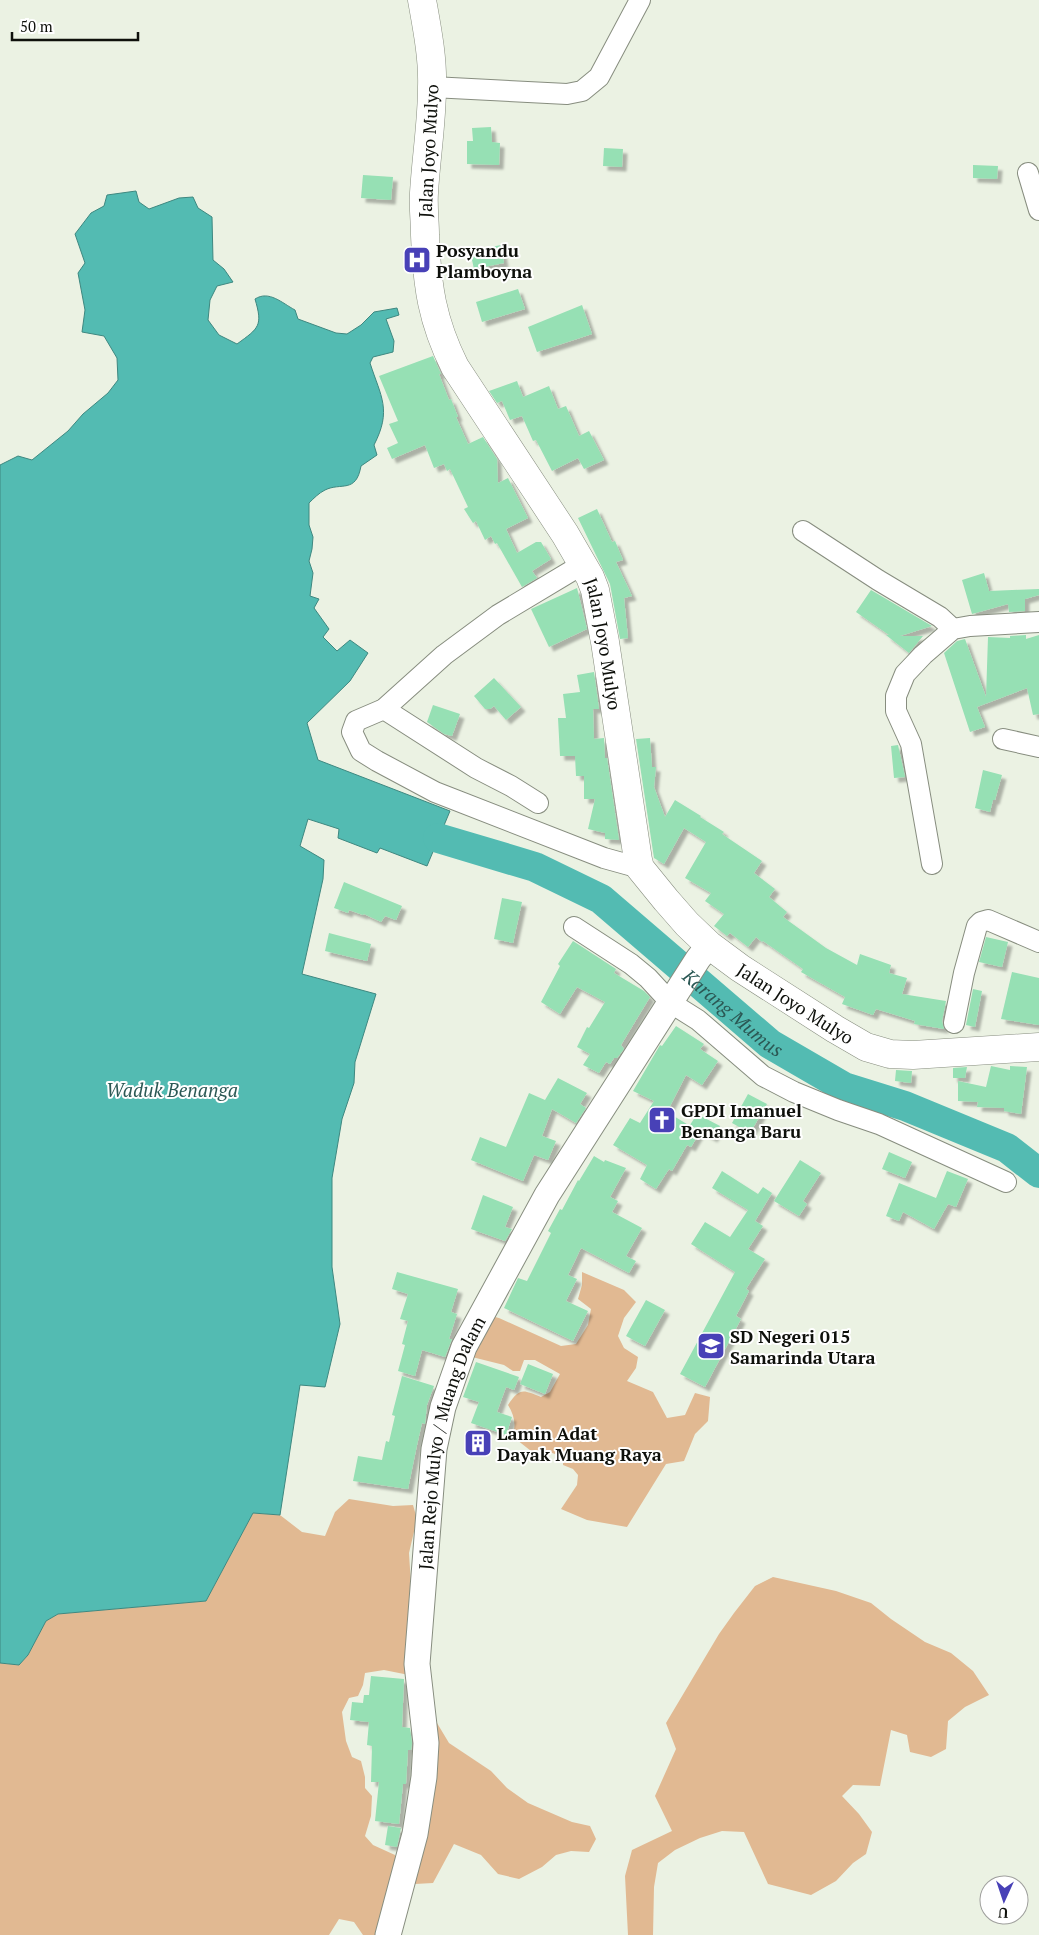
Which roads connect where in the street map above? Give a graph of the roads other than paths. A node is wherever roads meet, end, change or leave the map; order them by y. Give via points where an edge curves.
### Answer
1 (422, 0) edge
2 (640, 0) edge
3 (432, 87) junction
4 (1028, 173) dead end
5 (1039, 210) edge
6 (803, 531) dead end
7 (583, 564) junction
8 (1039, 622) edge
9 (953, 629) junction
10 (384, 709) junction
11 (1003, 739) dead end
12 (1039, 747) edge
13 (538, 803) dead end
14 (932, 864) dead end
15 (640, 868) junction
16 (574, 927) dead end
17 (1039, 942) edge
18 (704, 952) junction
19 (672, 1001) junction
20 (954, 1022) dead end
21 (1039, 1047) edge
22 (1006, 1182) dead end
23 (388, 1935) edge

1 - 3 main road, Jalan Joyo Mulyo
2 - 3 street via 599,78 582,90 567,94
3 - 7 main road, Jalan Joyo Mulyo via 424,195 426,268 436,323 455,367
4 - 5 street
6 - 9 street via 940,617
7 - 10 street via 498,615 444,655
7 - 15 main road, Jalan Joyo Mulyo via 595,590 605,642
8 - 9 street
9 - 14 street via 905,674 896,696 896,711 911,744
10 - 13 street
10 - 15 street via 356,721 352,732 361,751 377,761 435,792 604,858
11 - 12 street
15 - 18 main road, Jalan Joyo Mulyo via 687,924
16 - 19 street via 631,964
17 - 20 street via 988,920 981,922 977,926 964,973
18 - 19 street, Jalan Rejo Mulyo / Muang Dalam
18 - 21 main road, Jalan Joyo Mulyo via 740,968 835,1029 866,1047 882,1052 932,1054
19 - 22 street via 763,1076
19 - 23 street, Jalan Rejo Mulyo / Muang Dalam via 529,1227 464,1348 443,1408 434,1449 417,1664 426,1743 424,1777 416,1834

